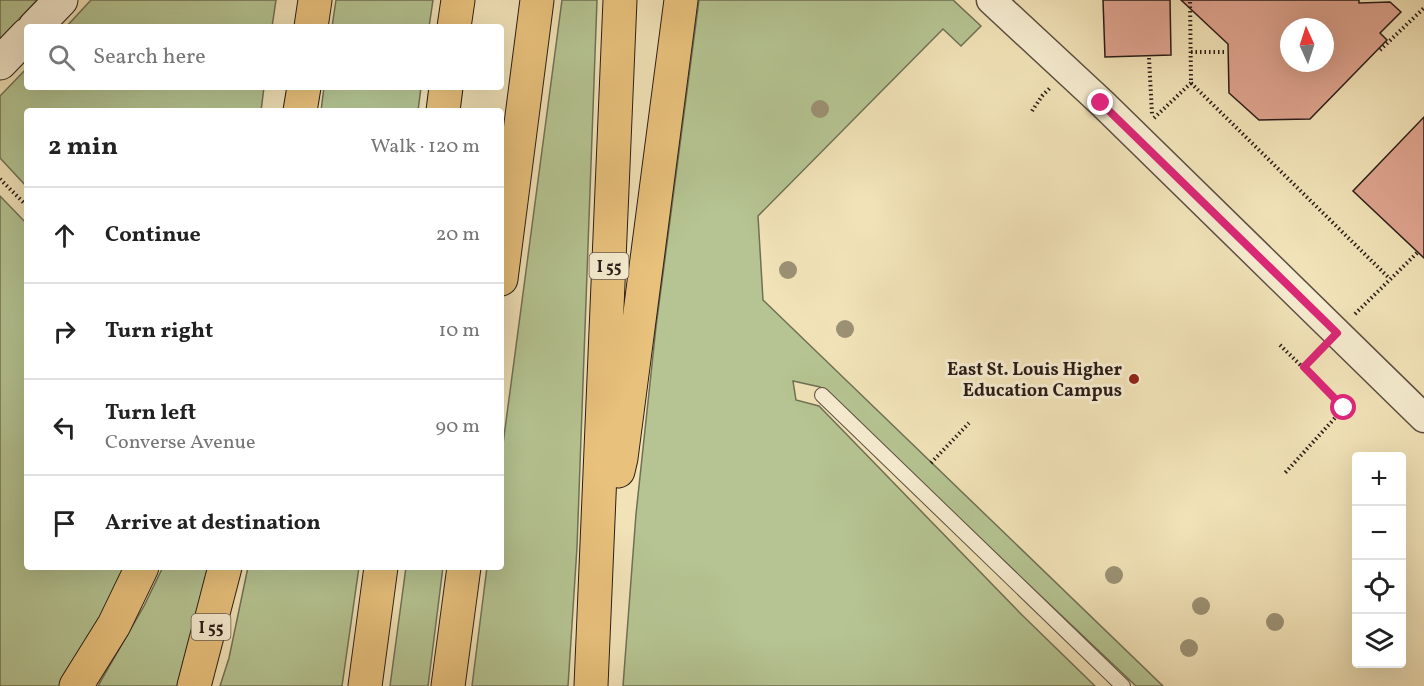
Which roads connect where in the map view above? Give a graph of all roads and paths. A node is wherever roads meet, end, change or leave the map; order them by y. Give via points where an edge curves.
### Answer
1 (61, 0) edge
2 (315, 0) edge
3 (458, 0) edge
4 (537, 0) edge
5 (620, 0) edge
6 (681, 0) edge
7 (991, 0) edge
8 (1190, 0) edge
9 (1424, 8) edge
10 (38, 24) edge
11 (311, 24) edge
12 (454, 24) edge
13 (24, 38) edge
14 (1380, 50) dead end
15 (1191, 52) junction
16 (1225, 52) dead end
17 (1149, 58) dead end
18 (0, 63) edge
19 (1191, 83) junction
20 (446, 90) edge
21 (443, 108) edge
22 (1143, 128) junction
23 (0, 179) edge
24 (24, 203) edge
25 (1417, 253) dead end
26 (504, 256) edge
27 (1389, 278) junction
28 (1337, 333) junction
29 (1280, 345) dead end
30 (1304, 367) junction
31 (822, 395) dead end
32 (1424, 418) edge
33 (969, 423) dead end
34 (931, 463) dead end
35 (1285, 473) dead end
36 (598, 532) junction
37 (141, 570) edge
38 (224, 570) edge
39 (381, 570) edge
40 (464, 570) edge
41 (76, 686) edge
42 (194, 686) edge
43 (365, 686) edge
44 (448, 686) edge
45 (591, 686) edge
46 (1124, 686) edge

1 - 10 street
2 - 11 highway
3 - 12 highway
4 - 26 highway
5 - 36 highway, I 55
6 - 36 highway via 621,458
7 - 22 street
8 - 15 path
9 - 14 path
13 - 18 street
15 - 16 path
15 - 19 path
17 - 22 path
19 - 22 path
19 - 27 path
20 - 21 highway
22 - 28 street
23 - 24 path
25 - 27 path
27 - 28 path
28 - 30 path
28 - 32 street
29 - 30 path
30 - 35 path via 1344,408
31 - 46 lane
33 - 34 path
36 - 45 highway, I 55
37 - 41 highway via 114,625
38 - 42 highway, I 55
39 - 43 highway
40 - 44 highway

